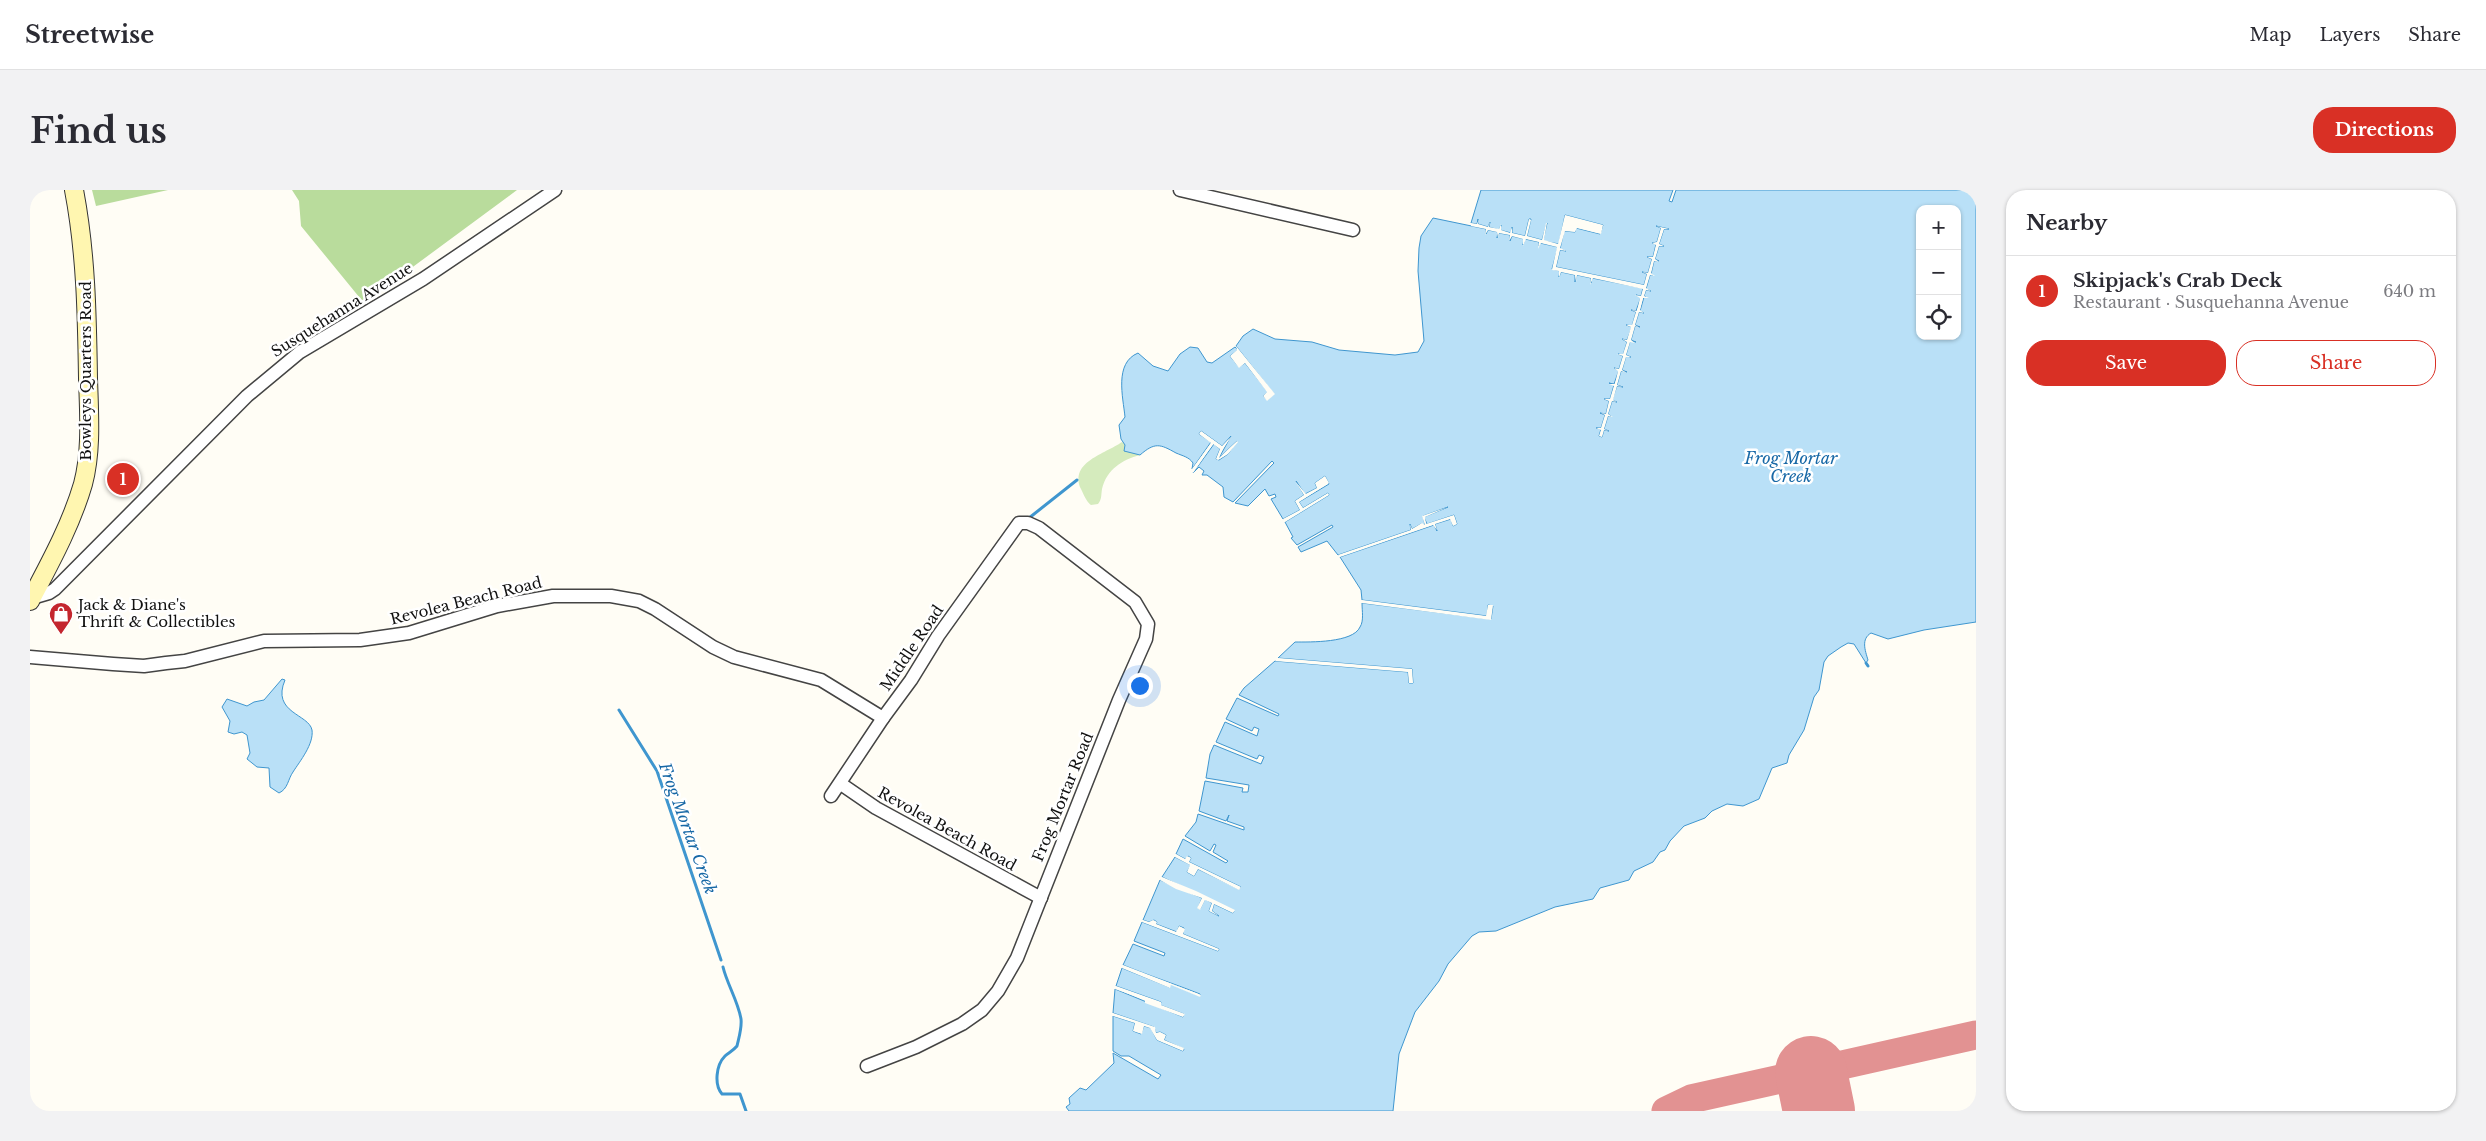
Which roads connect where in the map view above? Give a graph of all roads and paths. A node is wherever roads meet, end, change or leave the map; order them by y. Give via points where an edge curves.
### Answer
1 (74, 190) edge
2 (554, 190) edge
3 (1180, 190) edge
4 (1353, 230) dead end
5 (1023, 522) joint
6 (31, 599) edge
7 (30, 657) edge
8 (882, 718) junction
9 (840, 784) junction
10 (831, 796) dead end
11 (1041, 898) junction
12 (867, 1066) dead end

1 - 6 street, Bowleys Quarters Road via 85,265 88,461 69,523
2 - 6 street, Susquehanna Avenue via 423,279 282,366 247,396 55,589
3 - 4 street
5 - 8 street, Middle Road via 1015,526
5 - 11 street, Frog Mortar Road via 1039,528 1130,597 1148,624 1146,639
7 - 8 street, Revolea Beach Road via 159,664 184,661 264,640 360,640 409,634 497,606 553,596 611,596 655,609 734,657 821,680
8 - 9 street, Middle Road
9 - 10 street, Middle Road
9 - 11 street, Revolea Beach Road via 876,808
11 - 12 street, Frog Mortar Road via 1010,971 982,1010 941,1035

